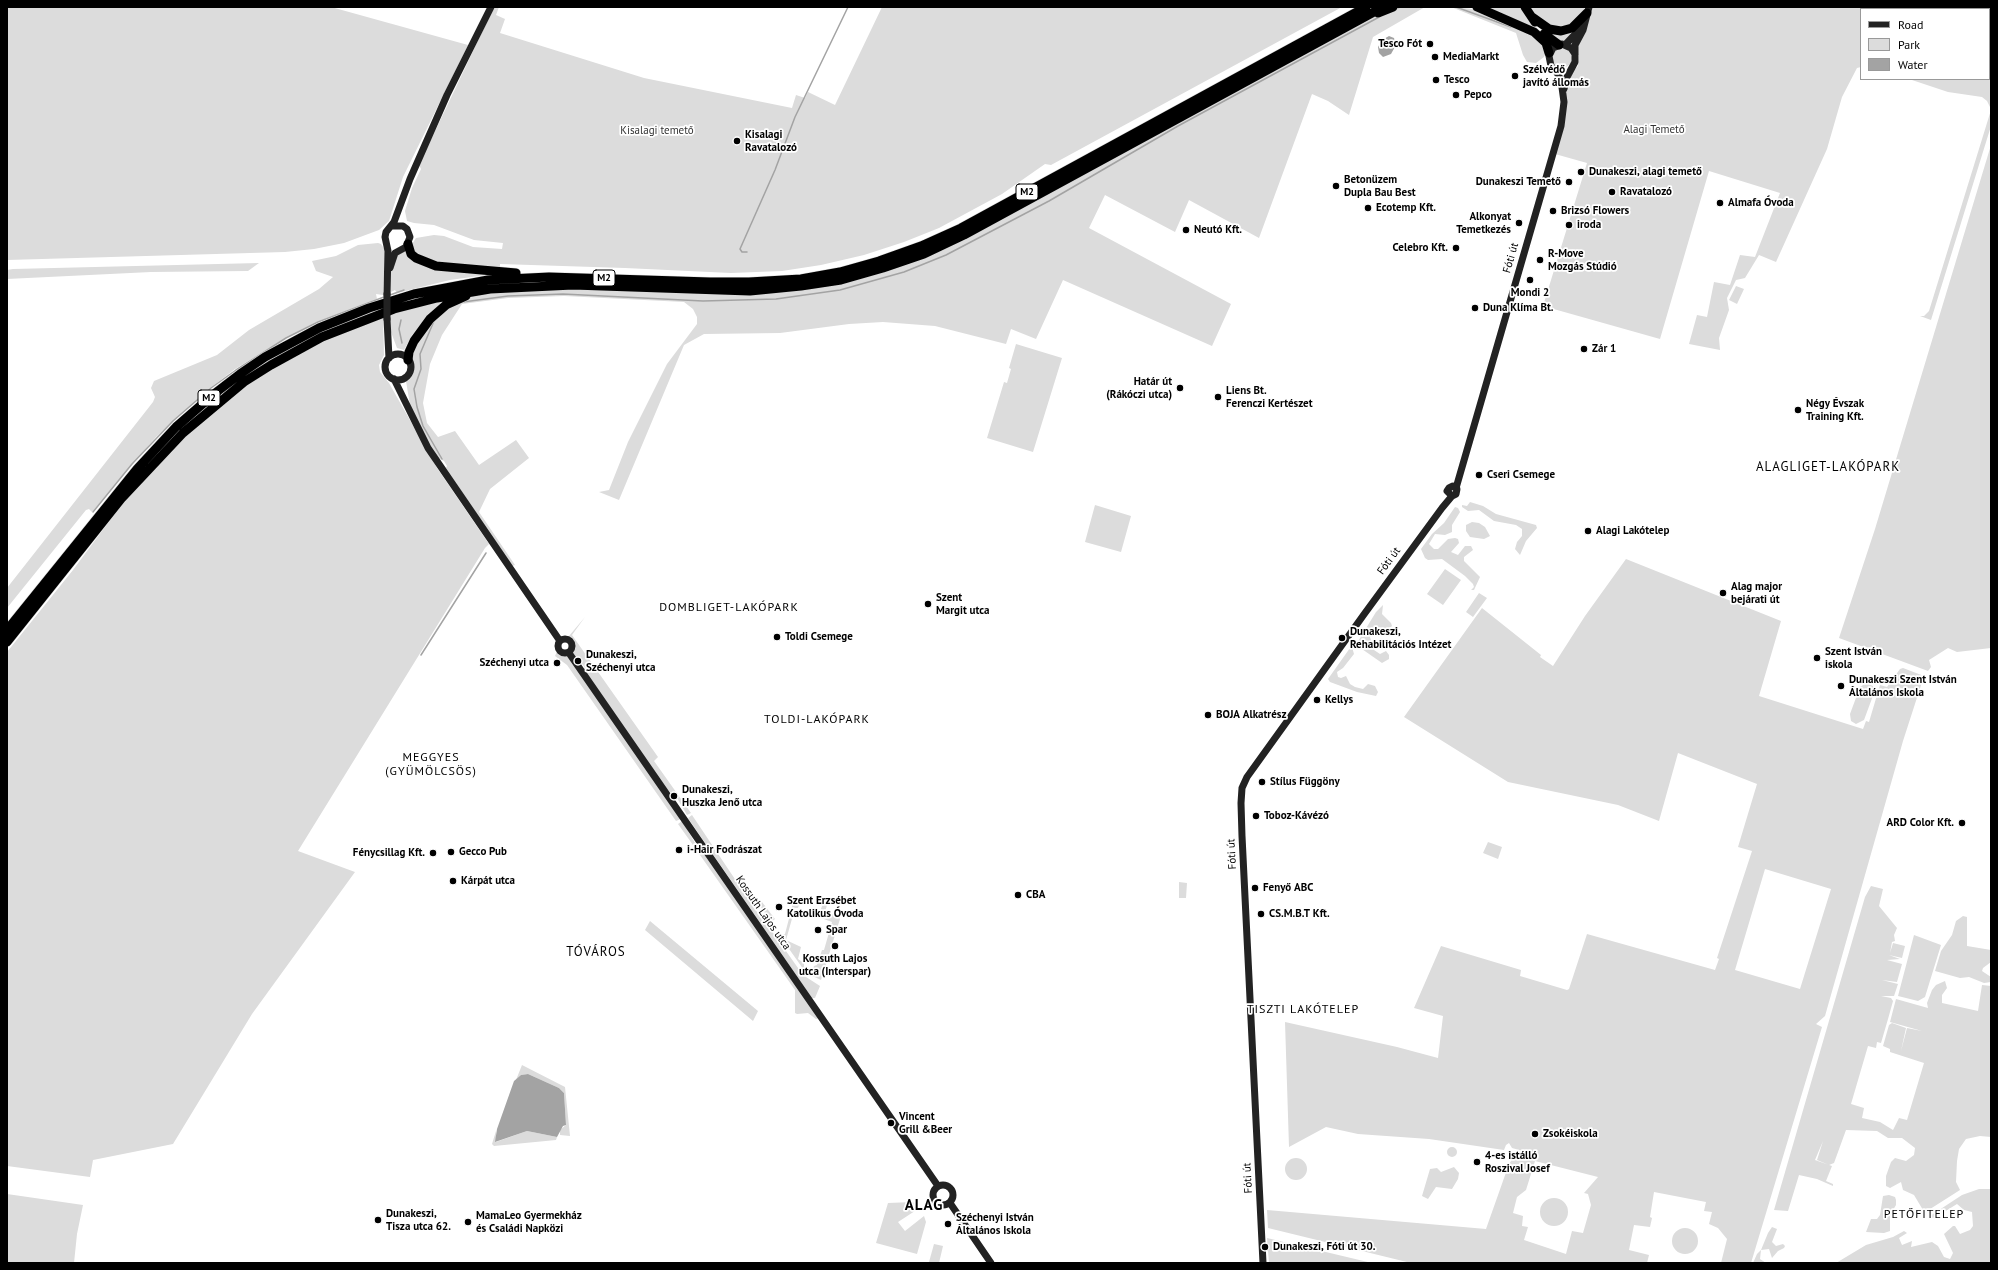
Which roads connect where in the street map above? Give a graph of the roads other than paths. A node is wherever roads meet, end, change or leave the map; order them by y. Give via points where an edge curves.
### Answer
1 (491, 7) edge
2 (1366, 7) edge
3 (1383, 7) edge
4 (1393, 7) edge
5 (1477, 7) edge
6 (1525, 7) edge
7 (1588, 10) edge
8 (1532, 17) junction
9 (1355, 22) junction
10 (1584, 25) junction
11 (1562, 45) junction
12 (1549, 53) junction
13 (1575, 54) junction
14 (1570, 70) junction
15 (1556, 71) junction
16 (1563, 95) junction
17 (404, 194) junction
18 (391, 226) junction
19 (403, 226) junction
20 (408, 244) junction
21 (388, 246) junction
22 (399, 250) junction
23 (549, 277) junction
24 (387, 278) junction
25 (482, 290) junction
26 (388, 331) junction
27 (404, 357) junction
28 (389, 358) junction
29 (404, 378) junction
30 (394, 379) junction
31 (408, 406) junction
32 (7, 630) edge
33 (560, 641) junction
34 (7, 642) edge
35 (569, 653) junction
36 (938, 1186) junction
37 (950, 1203) junction
38 (992, 1263) edge
39 (1264, 1263) edge

1 - 17 street via 447,95
2 - 23 highway, M2 via 961,228 879,261 801,279 748,282
3 - 9 highway, M2
4 - 9 highway
5 - 12 highway via 1534,32 1546,43
6 - 8 highway
7 - 8 highway via 1572,28 1562,31 1549,29
7 - 10 street
8 - 11 highway via 1548,38
9 - 25 highway, M2 via 964,235 924,254 883,268 828,282 750,291 573,285
10 - 11 street
10 - 13 street via 1575,45
11 - 12 street
11 - 13 street via 1571,48
12 - 15 street via 1549,62
13 - 14 street via 1575,62
14 - 15 street
14 - 16 street
15 - 16 street via 1561,80
16 - 39 street, Fóti út via 1562,126 1454,487 1457,492 1450,494 1278,732 1242,788 1242,836
17 - 18 street
17 - 19 street via 401,216
18 - 19 street
18 - 21 street via 385,238
19 - 20 street via 410,233
20 - 22 street
20 - 23 highway via 411,254 416,258 436,266
21 - 22 street
21 - 24 street
22 - 24 street via 393,257
23 - 32 highway, M2 via 488,280 406,296 331,323 266,357 214,394 162,441 115,495
24 - 26 street, bridge
25 - 27 highway via 455,301 435,314
25 - 34 highway, M2 via 417,302 366,318 294,351 244,382 194,422 143,474
26 - 27 street via 394,348
26 - 28 street
27 - 28 street
27 - 29 street via 410,368
28 - 30 street via 385,370 388,376
29 - 30 street
29 - 31 street
30 - 31 street
31 - 33 street via 436,460
33 - 35 street via 558,650 564,654
33 - 35 street via 564,639 571,642
35 - 36 street, Kossuth Lajos utca
36 - 37 street via 946,1185 952,1190 953,1198
36 - 37 street via 933,1192 935,1201 941,1205
37 - 38 street

